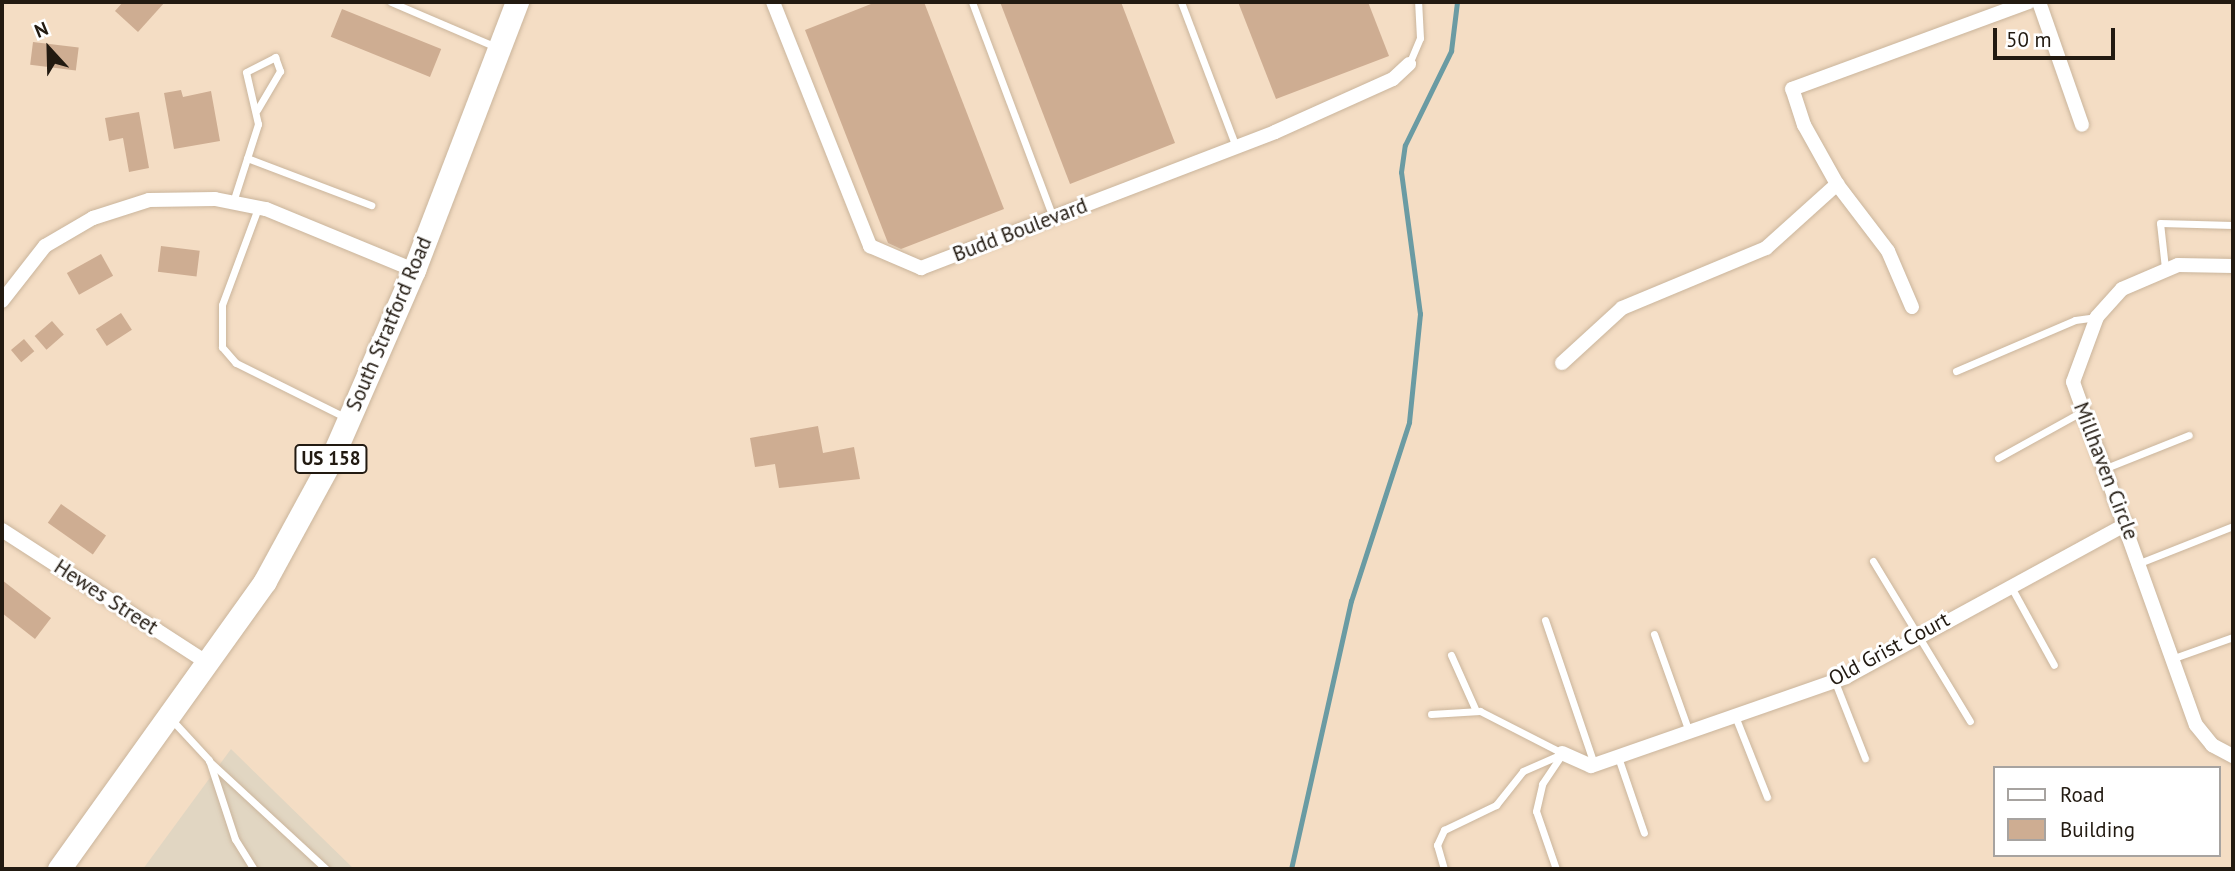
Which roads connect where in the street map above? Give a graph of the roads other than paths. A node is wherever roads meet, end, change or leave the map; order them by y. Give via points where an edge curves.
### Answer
1 (391, 2) edge
2 (517, 2) edge
3 (773, 2) edge
4 (972, 2) edge
5 (1181, 2) edge
6 (1418, 2) edge
7 (2028, 2) edge
8 (2039, 2) edge
9 (499, 49) junction
10 (1409, 64) joint
11 (257, 110) junction
12 (2082, 125) dead end
13 (1236, 147) junction
14 (247, 158) junction
15 (1837, 184) junction
16 (233, 203) junction
17 (371, 205) dead end
18 (258, 207) junction
19 (1053, 217) junction
20 (2233, 225) edge
21 (2233, 266) edge
22 (2165, 268) junction
23 (414, 270) junction
24 (2, 301) edge
25 (1912, 307) dead end
26 (2097, 317) junction
27 (1562, 363) dead end
28 (1956, 371) dead end
29 (2081, 412) junction
30 (349, 419) junction
31 (2189, 435) dead end
32 (1998, 458) dead end
33 (2106, 468) junction
34 (2127, 524) junction
35 (2233, 526) edge
36 (2, 530) edge
37 (1873, 561) dead end
38 (2142, 562) junction
39 (2010, 584) junction
40 (1545, 620) dead end
41 (1654, 634) dead end
42 (1918, 635) junction
43 (2233, 636) edge
44 (1451, 655) dead end
45 (2174, 658) junction
46 (209, 664) junction
47 (2054, 665) dead end
48 (1835, 681) junction
49 (1476, 711) junction
50 (1432, 714) dead end
51 (1735, 716) junction
52 (172, 719) junction
53 (1970, 721) dead end
54 (1689, 732) junction
55 (1562, 753) junction
56 (1618, 757) junction
57 (2233, 757) edge
58 (1866, 758) dead end
59 (209, 760) junction
60 (1594, 765) junction
61 (1768, 797) dead end
62 (1644, 833) dead end
63 (59, 869) edge
64 (254, 869) edge
65 (326, 869) edge
66 (1444, 869) edge
67 (1556, 869) edge

1 - 9 lane
2 - 9 main road, South Stratford Road / US 158
3 - 19 street, Budd Boulevard via 870,246 921,268
4 - 19 lane
5 - 13 lane
6 - 10 lane via 1420,38
7 - 15 street via 1792,89
8 - 12 street
9 - 23 main road, South Stratford Road / US 158
10 - 13 street, Budd Boulevard via 1394,79
11 - 11 lane via 246,72 275,57 280,71
11 - 14 lane
13 - 19 street, Budd Boulevard
14 - 16 lane
14 - 17 lane
15 - 25 street via 1888,251
15 - 27 street via 1766,248 1622,308
16 - 18 street
16 - 24 street via 149,200 93,218 45,246
18 - 23 street
18 - 30 lane via 222,305 222,348 236,363
20 - 22 lane via 2160,223
21 - 22 street, Millhaven Circle
22 - 26 street, Millhaven Circle via 2122,289
23 - 30 main road, South Stratford Road / US 158
26 - 28 lane via 2075,320
26 - 29 street, Millhaven Circle via 2073,382
29 - 32 lane
29 - 33 street, Millhaven Circle
30 - 46 main road, South Stratford Road / US 158 via 265,581
31 - 33 lane
33 - 34 street, Millhaven Circle
34 - 38 street, Millhaven Circle
34 - 39 street, Old Grist Court
35 - 38 lane
36 - 46 street, Hewes Street
37 - 42 lane
38 - 45 street, Millhaven Circle
39 - 42 street, Old Grist Court
39 - 47 lane
40 - 60 lane
41 - 54 lane
42 - 48 street, Old Grist Court
42 - 53 lane
43 - 45 lane
44 - 49 lane
45 - 57 street, Millhaven Circle via 2196,725
46 - 52 main road, South Stratford Road / US 158
48 - 51 street, Old Grist Court
48 - 58 lane
49 - 50 lane
49 - 55 lane
51 - 54 street, Old Grist Court
51 - 61 lane
52 - 59 lane
52 - 63 main road, South Stratford Road / US 158
54 - 56 street, Old Grist Court
55 - 60 street
55 - 66 lane via 1523,771 1496,805 1444,830 1437,845
55 - 67 lane via 1542,784 1536,811
56 - 60 street, Old Grist Court
56 - 62 lane
59 - 64 lane via 235,839
59 - 65 lane

